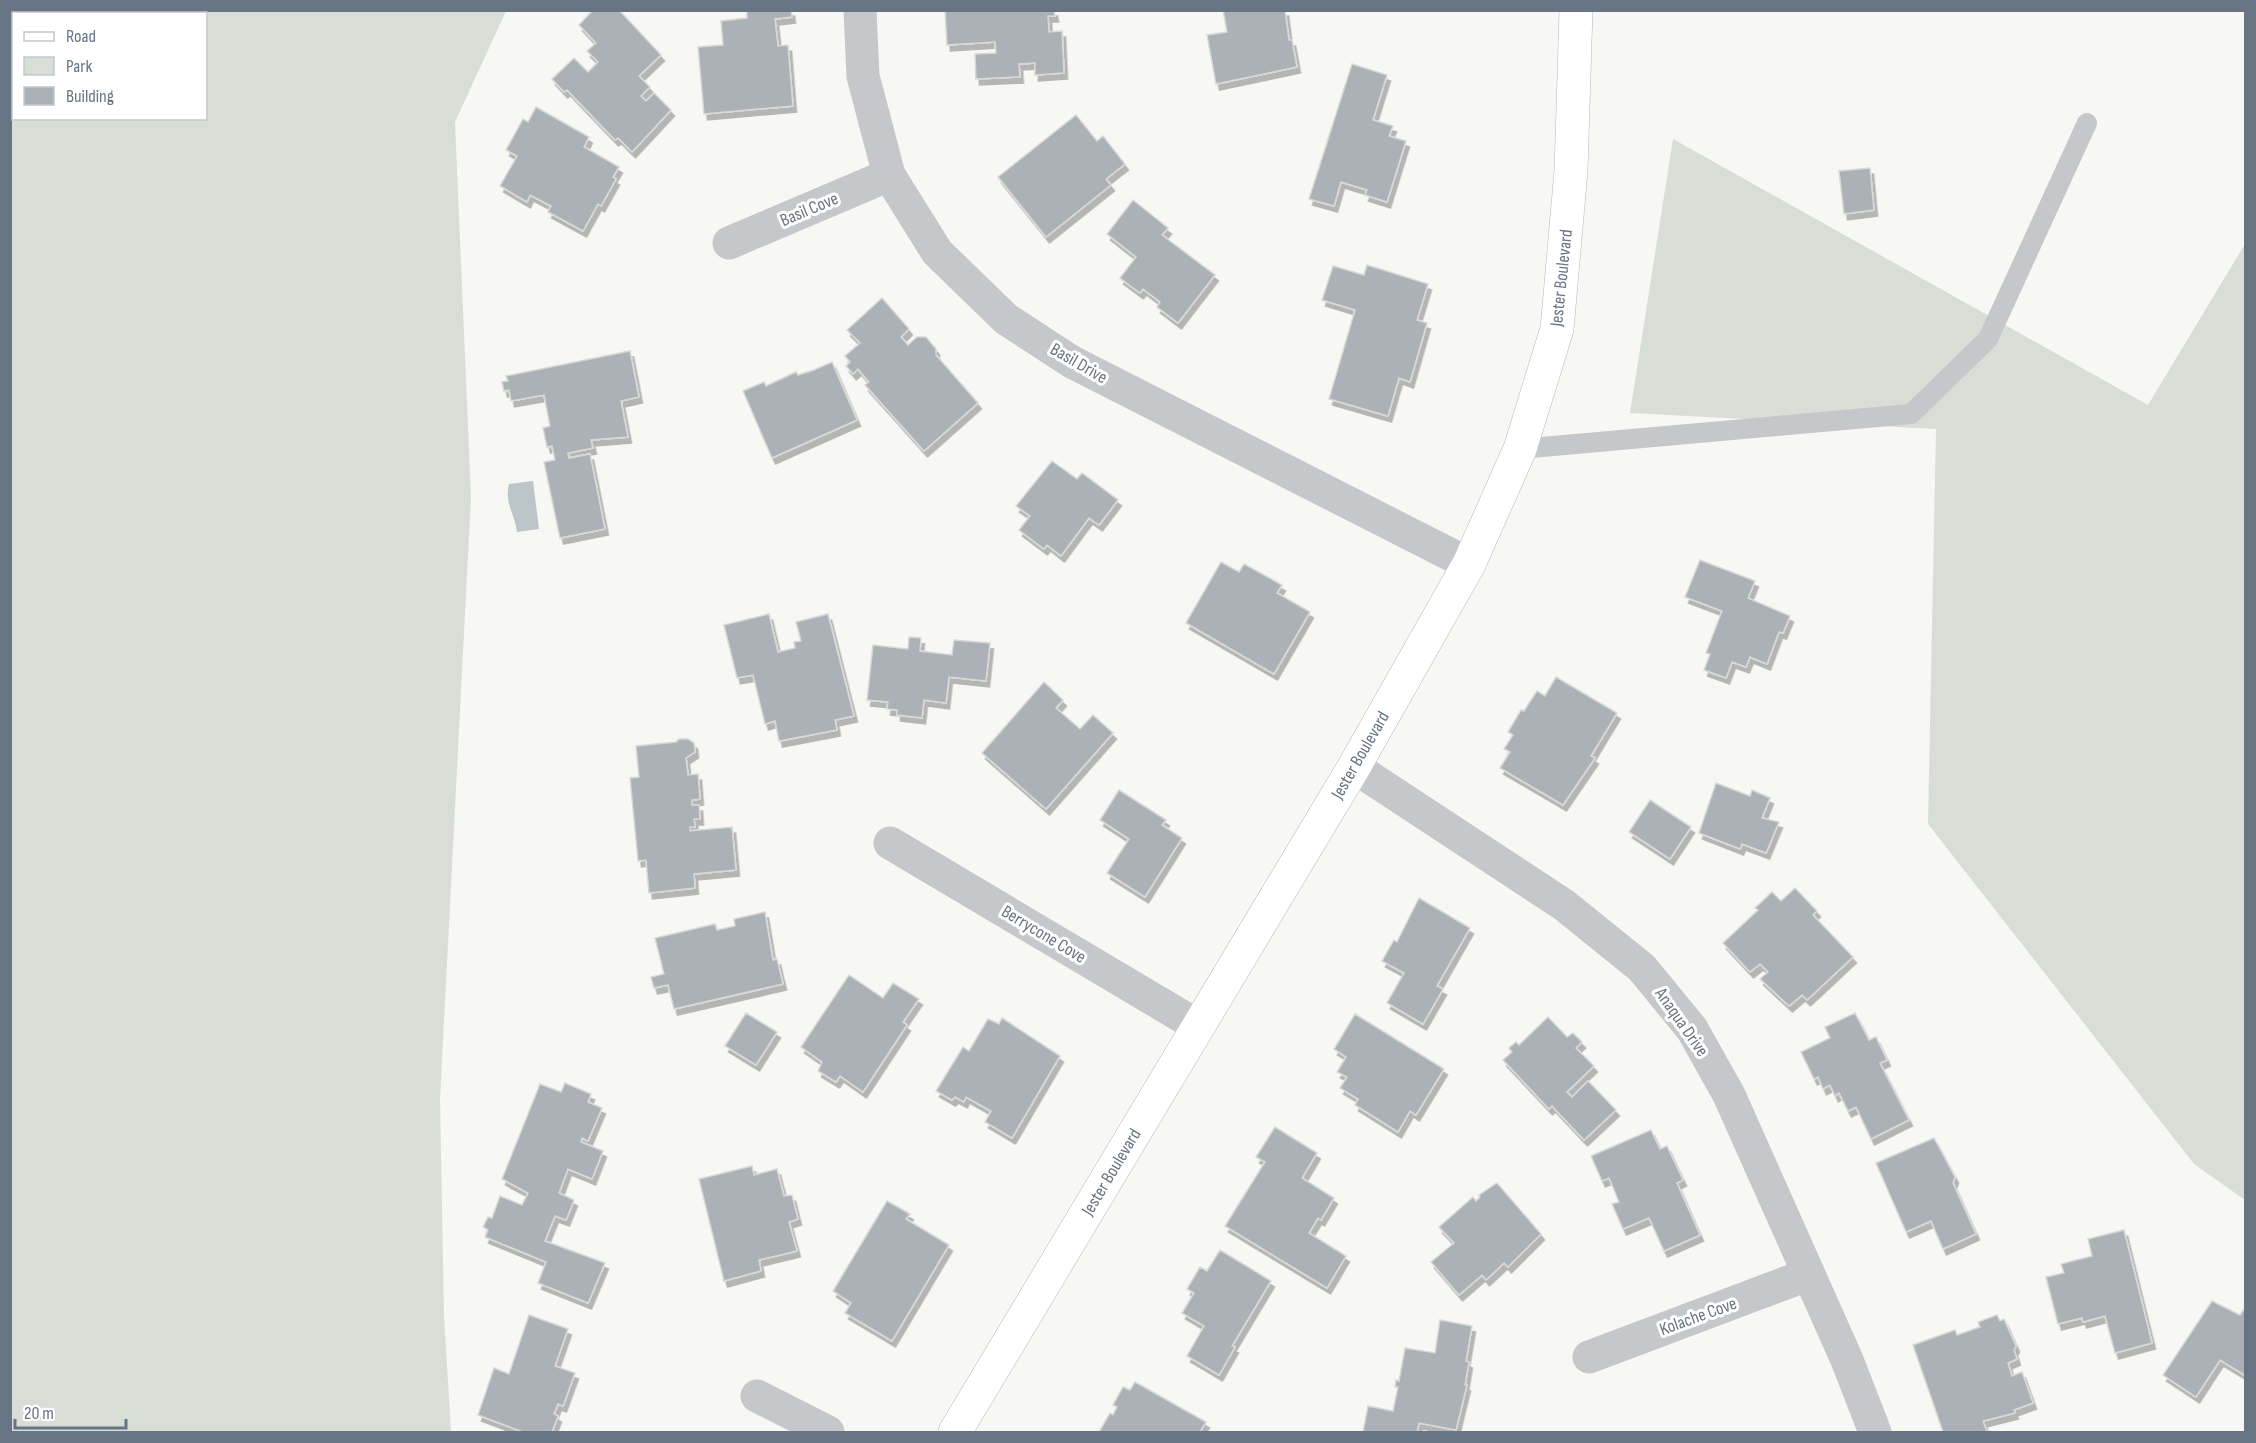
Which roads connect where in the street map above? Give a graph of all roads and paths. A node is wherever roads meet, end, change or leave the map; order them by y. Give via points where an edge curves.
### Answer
1 (860, 10) edge
2 (1576, 10) edge
3 (2086, 123) dead end
4 (889, 175) junction
5 (729, 243) dead end
6 (1520, 449) junction
7 (1469, 564) junction
8 (1354, 767) junction
9 (890, 843) dead end
10 (1198, 1026) junction
11 (1807, 1275) junction
12 (1589, 1357) dead end
13 (757, 1396) dead end
14 (828, 1432) edge
15 (955, 1432) edge
16 (1875, 1432) edge

1 - 4 street, Basil Drive via 863,76
2 - 6 street, Jester Boulevard via 1571,171 1557,329
3 - 6 lane via 1988,339 1911,414
4 - 5 street, Basil Cove
4 - 7 street, Basil Drive via 937,252 1006,319 1072,362
6 - 7 street, Jester Boulevard
7 - 8 street, Jester Boulevard
8 - 10 street, Jester Boulevard
8 - 11 street, Anaqua Drive via 1564,905 1642,968 1692,1029 1729,1095
9 - 10 street, Berrycone Cove
10 - 15 street, Jester Boulevard
11 - 12 street, Kolache Cove
11 - 16 street, Anaqua Drive
13 - 14 street

